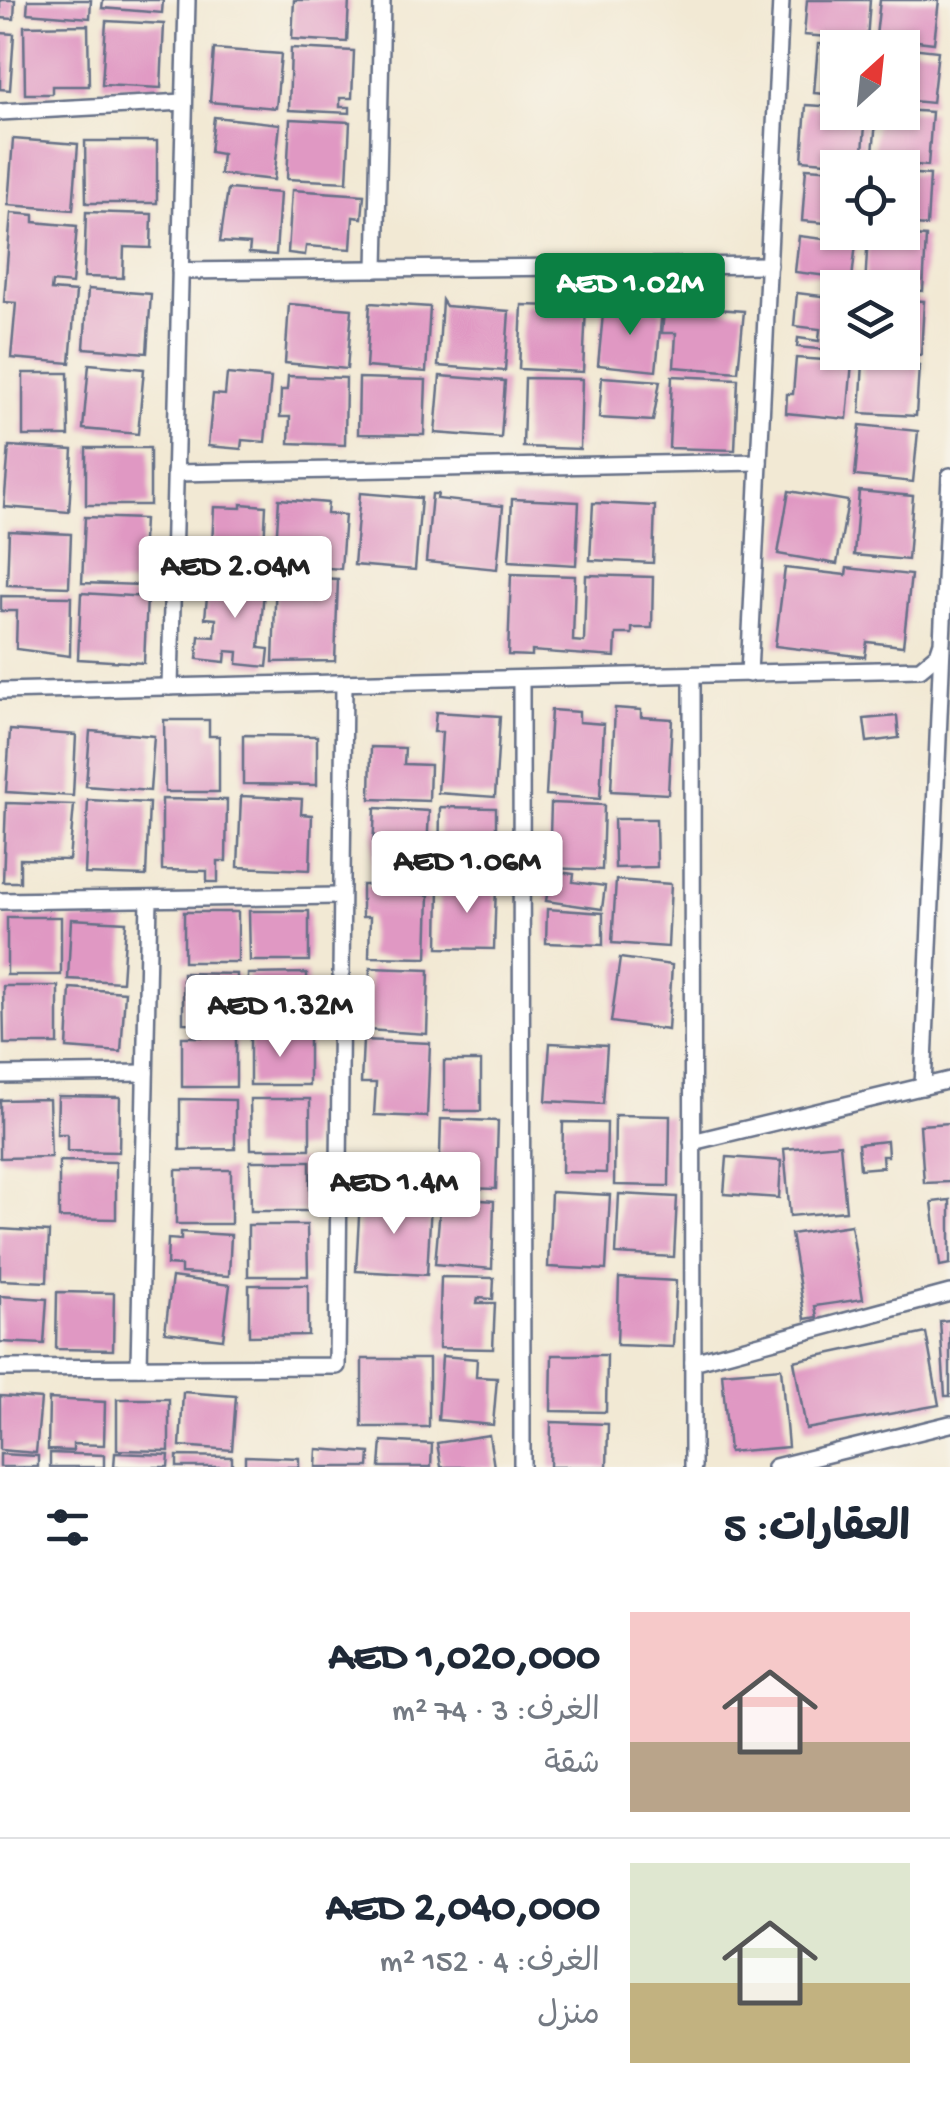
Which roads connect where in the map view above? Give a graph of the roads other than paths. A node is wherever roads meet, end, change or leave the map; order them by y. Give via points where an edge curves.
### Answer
1 (187, 0) edge
2 (382, 0) edge
3 (781, 0) edge
4 (184, 102) junction
5 (0, 112) edge
6 (769, 264) junction
7 (376, 269) junction
8 (180, 271) junction
9 (759, 462) junction
10 (175, 473) junction
11 (950, 476) edge
12 (942, 642) junction
13 (749, 674) junction
14 (692, 675) junction
15 (521, 679) junction
16 (344, 684) junction
17 (170, 687) junction
18 (0, 691) edge
19 (338, 896) junction
20 (149, 899) junction
21 (0, 902) edge
22 (145, 1073) junction
23 (0, 1075) edge
24 (950, 1080) edge
25 (923, 1087) junction
26 (692, 1142) junction
27 (950, 1293) edge
28 (692, 1362) junction
29 (140, 1367) junction
30 (0, 1368) edge
31 (950, 1424) edge
32 (522, 1467) edge
33 (692, 1467) edge
34 (776, 1467) edge

1 - 4 street
2 - 7 street
3 - 6 street
4 - 5 street
4 - 8 street
6 - 7 street
6 - 9 street
7 - 8 street
8 - 10 street
9 - 10 street
9 - 13 street
10 - 17 street
11 - 12 street
12 - 13 street via 930,664 920,668
12 - 25 street
13 - 14 street
14 - 15 street
14 - 26 street
15 - 16 street
15 - 32 street
16 - 17 street
16 - 19 street
17 - 18 street
19 - 20 street
19 - 29 street via 336,1366
20 - 21 street
20 - 22 street
22 - 23 street
22 - 29 street
24 - 25 street
25 - 26 street
26 - 28 street
27 - 28 street
28 - 33 street
29 - 30 street
31 - 34 street

